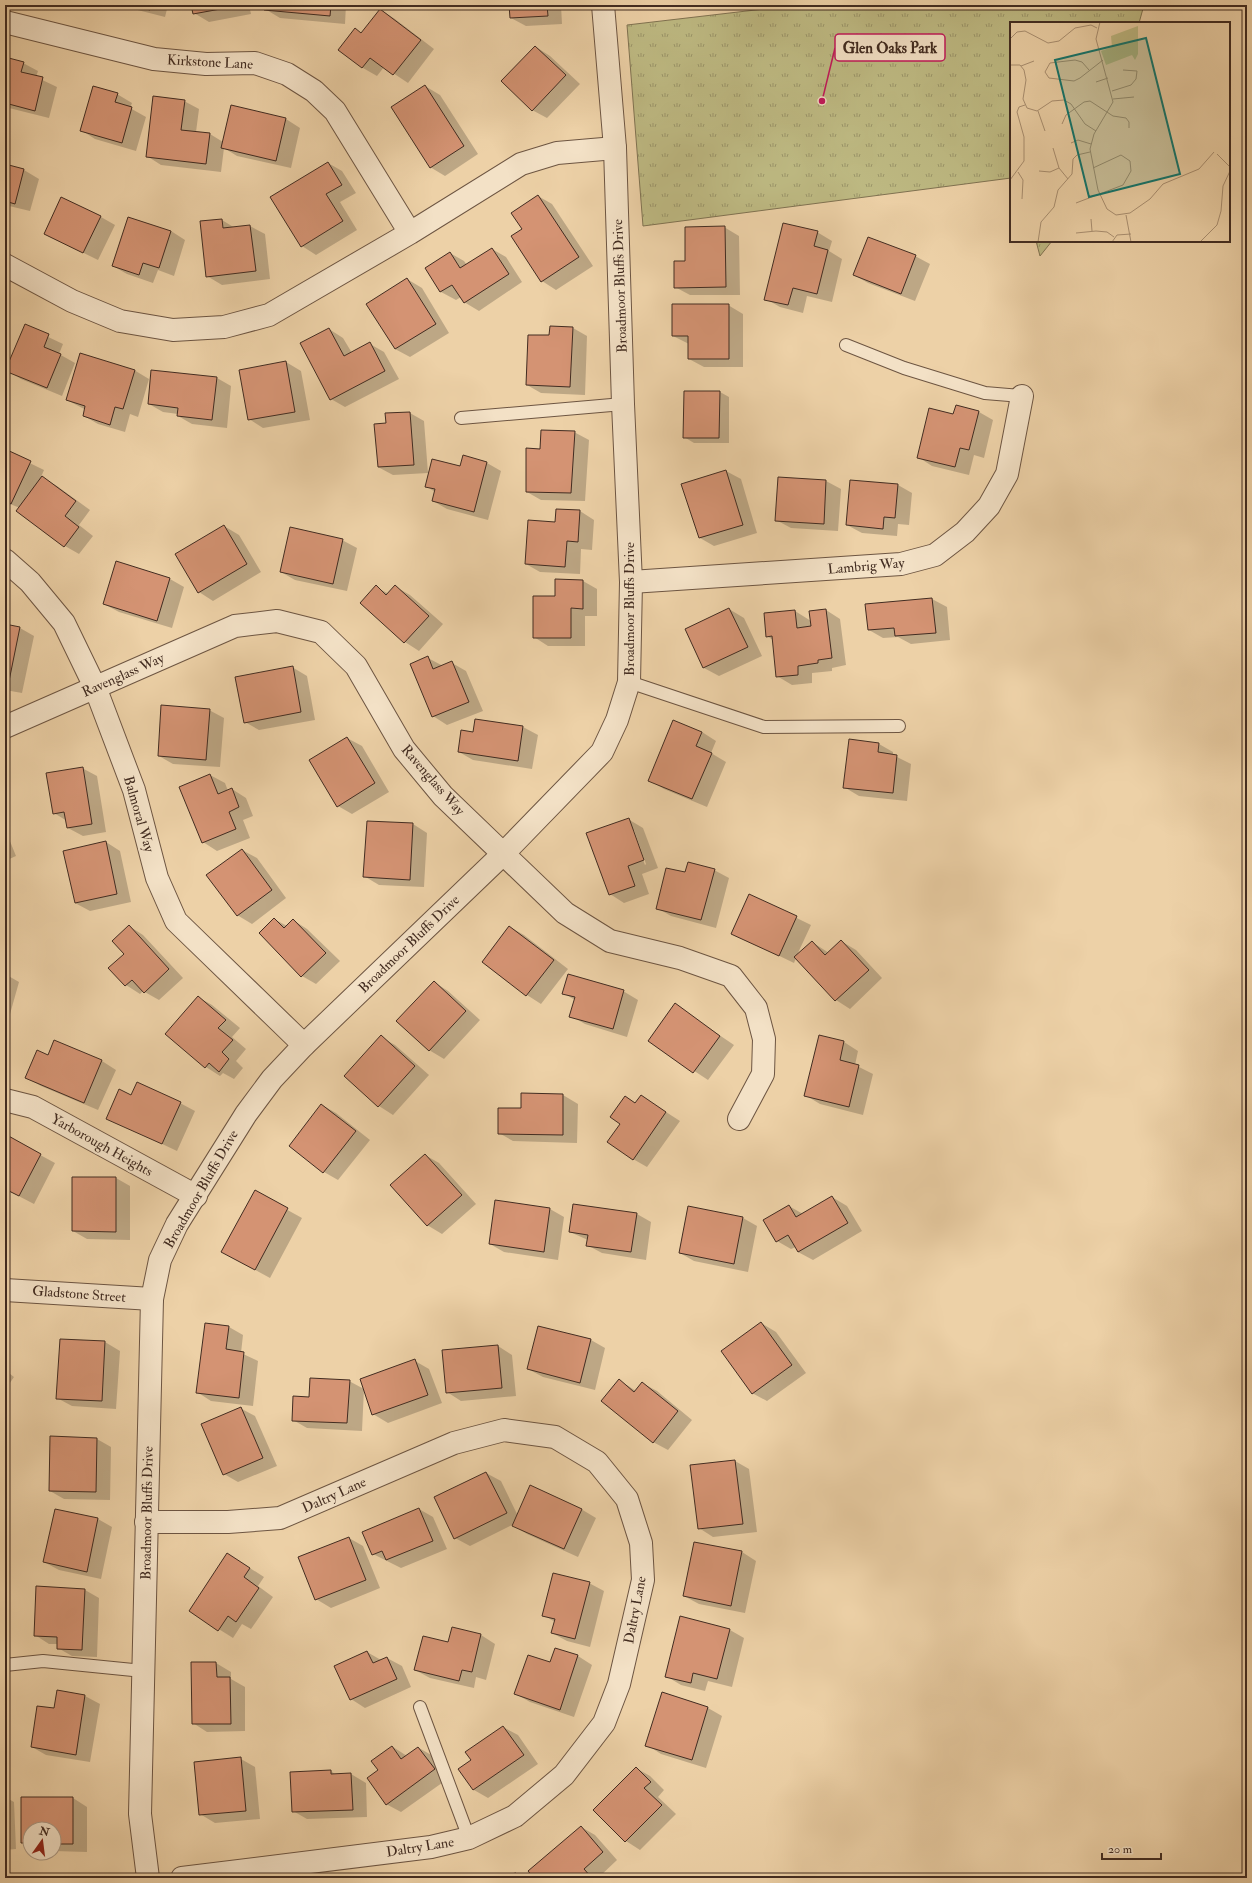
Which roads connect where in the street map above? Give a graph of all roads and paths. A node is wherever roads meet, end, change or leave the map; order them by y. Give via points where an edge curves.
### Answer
1 (603, 5) edge
2 (5, 22) edge
3 (615, 148) junction
4 (410, 233) junction
5 (5, 265) edge
6 (846, 345) dead end
7 (1022, 396) joint
8 (623, 404) junction
9 (460, 418) dead end
10 (5, 560) edge
11 (631, 582) junction
12 (629, 682) junction
13 (95, 687) junction
14 (5, 726) edge
15 (900, 726) dead end
16 (503, 854) junction
17 (304, 1045) junction
18 (5, 1100) edge
19 (739, 1119) dead end
20 (196, 1196) junction
21 (5, 1290) edge
22 (152, 1299) junction
23 (146, 1522) junction
24 (5, 1665) edge
25 (143, 1671) junction
26 (420, 1706) dead end
27 (469, 1838) junction
28 (148, 1878) edge
29 (182, 1878) edge

1 - 3 street, Broadmoor Bluffs Drive
2 - 4 street, Kirkstone Lane via 154,59 206,64 254,63 288,74 314,91 335,111
3 - 4 street via 557,153 521,164
3 - 8 street, Broadmoor Bluffs Drive
4 - 5 street via 269,315 224,327 173,330 120,320 72,301
6 - 7 lane via 904,368 985,393
7 - 11 street, Lambrig Way via 1006,474 989,506 965,532 935,555 901,564
8 - 9 lane
8 - 11 street, Broadmoor Bluffs Drive
10 - 13 street, Balmoral Way via 30,582 64,623
11 - 12 street, Broadmoor Bluffs Drive
12 - 15 lane via 764,727
12 - 16 street, Broadmoor Bluffs Drive via 617,720 602,752
13 - 14 street, Ravenglass Way
13 - 16 street, Ravenglass Way via 235,626 277,621 321,632 356,666 404,749 444,796
13 - 17 street, Balmoral Way via 134,790 157,878 176,921
16 - 17 street, Broadmoor Bluffs Drive
16 - 19 street, Ravenglass Way via 566,913 610,941 680,958 731,976 756,1008 764,1039 763,1074
17 - 20 street, Broadmoor Bluffs Drive via 272,1079 246,1114
18 - 20 street, Yarborough Heights via 33,1107
20 - 22 street, Broadmoor Bluffs Drive via 177,1224 160,1260
21 - 22 street, Gladstone Street
22 - 23 street, Broadmoor Bluffs Drive
23 - 25 street, Broadmoor Bluffs Drive
23 - 27 street, Daltry Lane via 228,1522 280,1518 454,1442 504,1430 555,1438 597,1462 627,1499 641,1543 643,1580 619,1684 604,1723 564,1775 515,1816
24 - 25 lane via 43,1661
25 - 28 street, Broadmoor Bluffs Drive via 140,1814
26 - 27 lane
27 - 29 street, Daltry Lane via 431,1847

